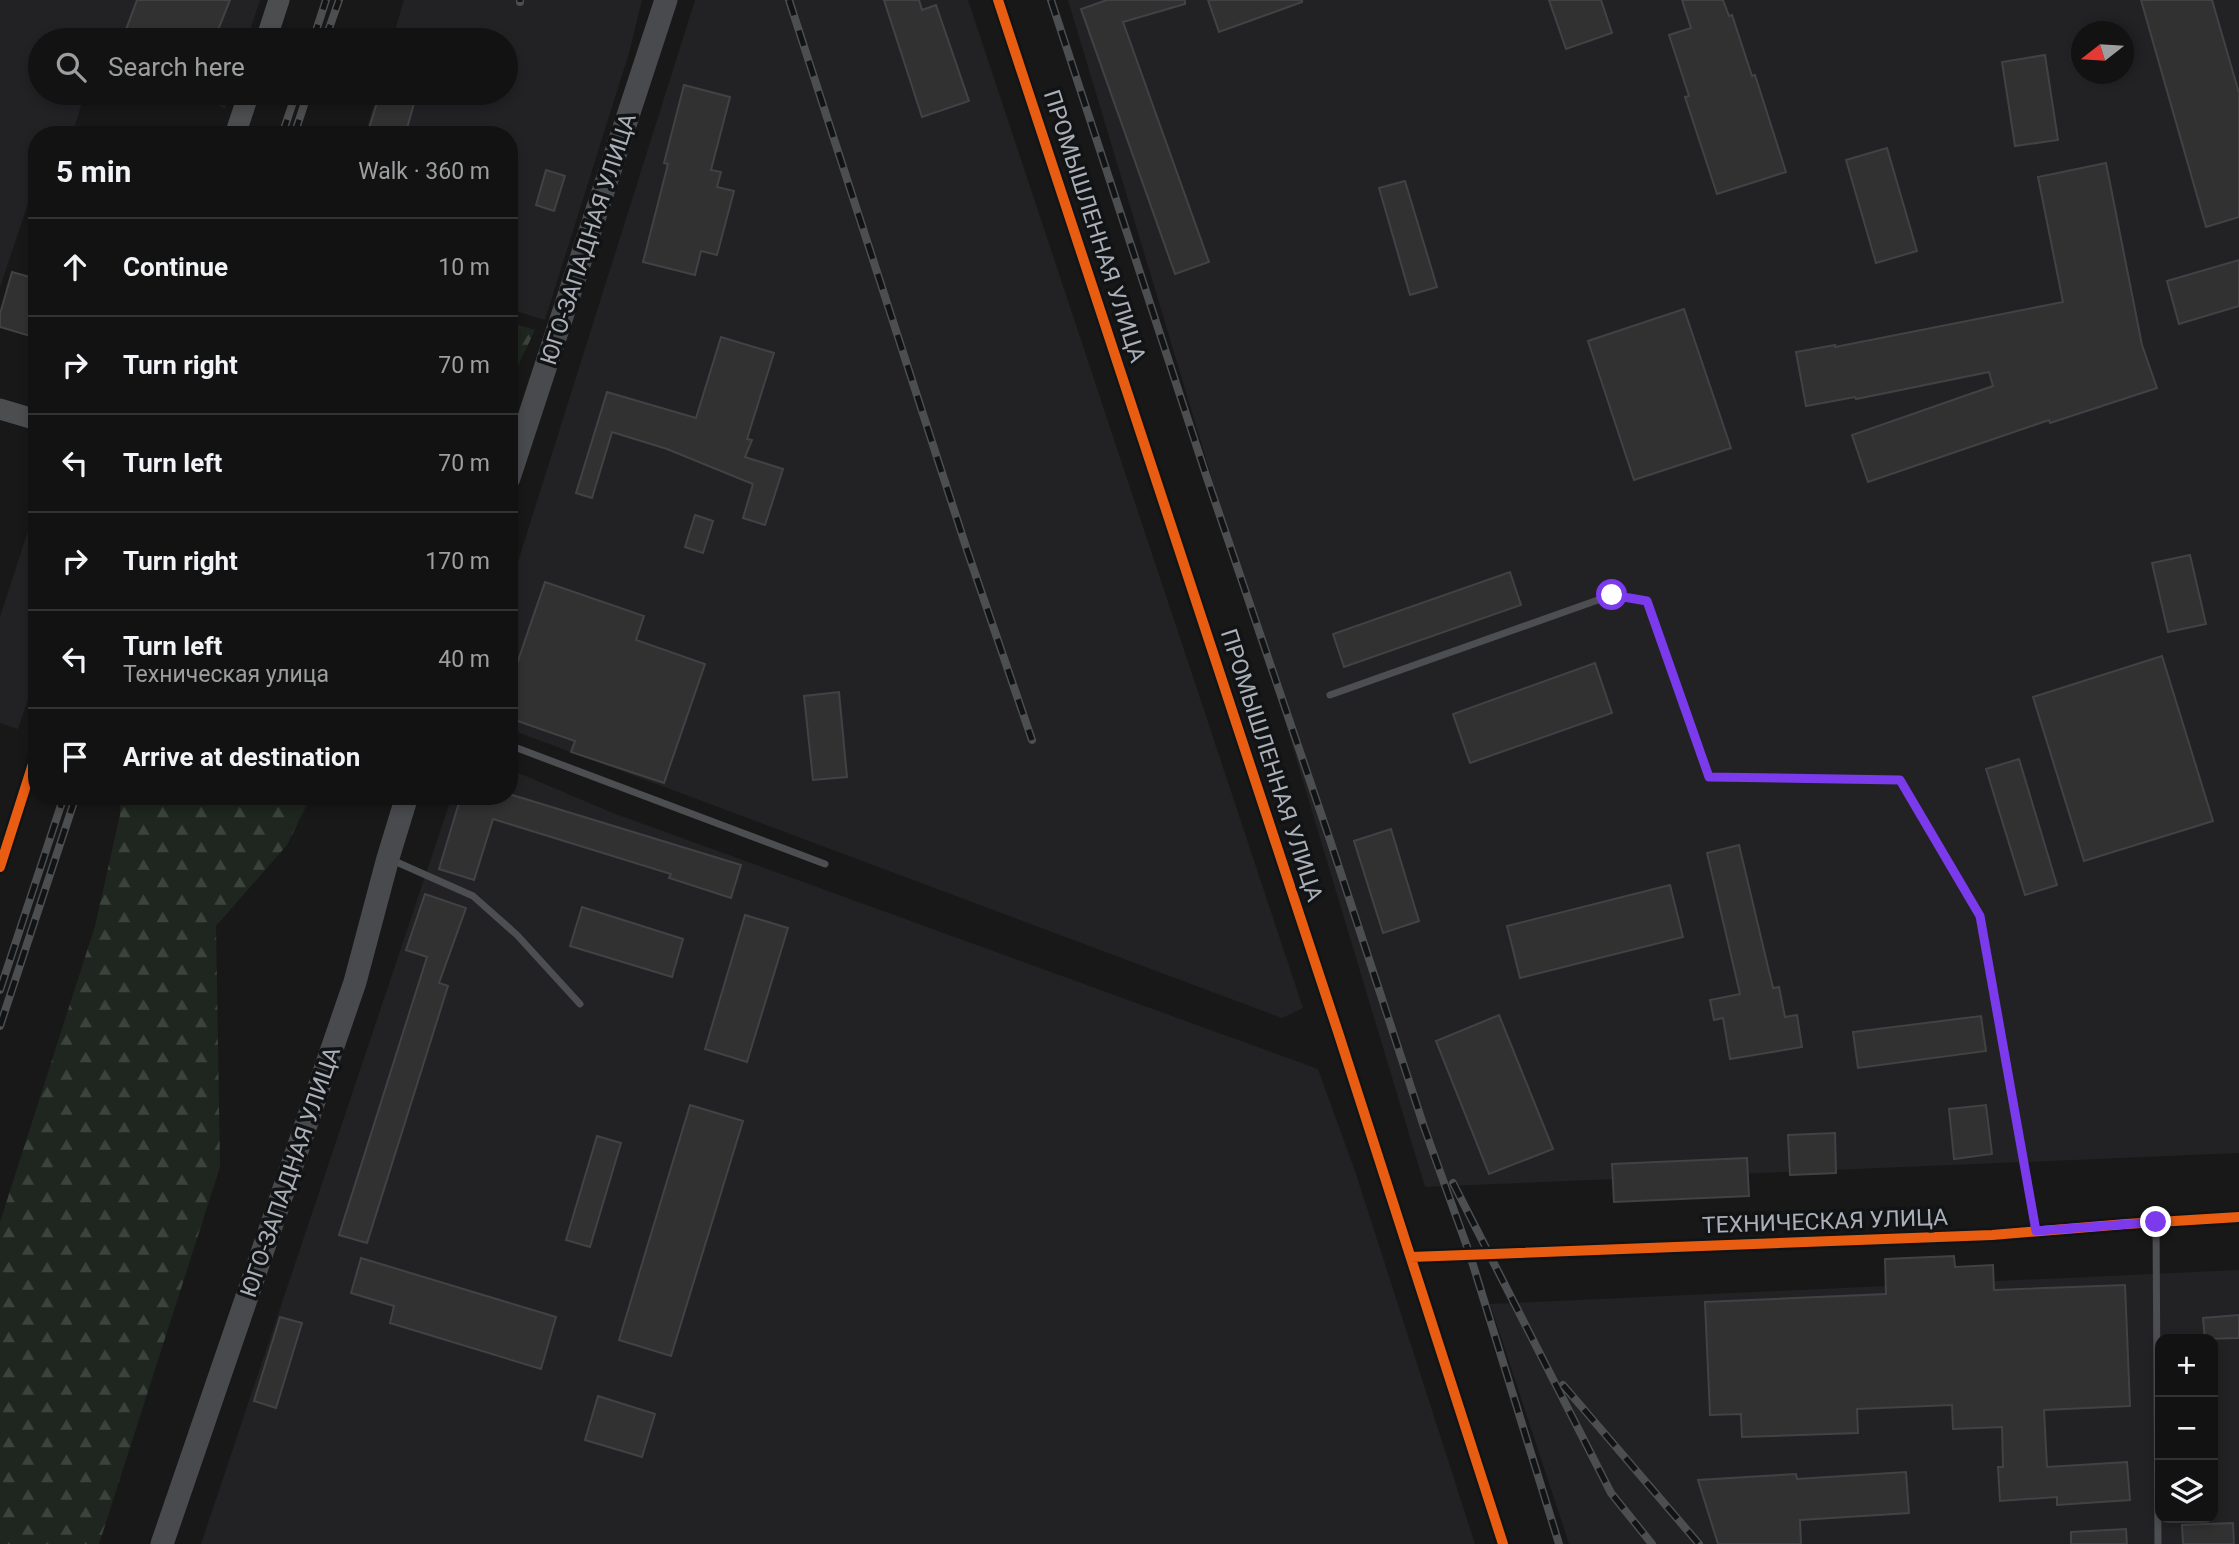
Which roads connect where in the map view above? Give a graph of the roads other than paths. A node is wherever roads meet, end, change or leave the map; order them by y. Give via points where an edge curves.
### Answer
1 (279, 0) edge
2 (666, 0) edge
3 (998, 0) edge
4 (270, 28) edge
5 (245, 105) edge
6 (238, 126) edge
7 (0, 409) edge
8 (28, 417) edge
9 (518, 451) edge
10 (1330, 695) dead end
11 (518, 748) edge
12 (28, 779) edge
13 (404, 805) edge
14 (388, 858) junction
15 (825, 864) dead end
16 (0, 867) edge
17 (579, 1004) dead end
18 (2239, 1217) edge
19 (2156, 1222) junction
20 (2036, 1231) junction
21 (1411, 1258) junction
22 (162, 1544) edge
23 (1503, 1544) edge
24 (2158, 1544) edge

1 - 4 street
2 - 9 main road, ЮГО-ЗАПАДНАЯ УЛИЦА
3 - 21 street, ПРОМЫШЛЕННАЯ УЛИЦА
5 - 6 street
7 - 8 street
10 - 20 lane via 1612,595 1647,601 1709,777 1900,780 1980,916
11 - 15 lane
12 - 16 street
13 - 14 main road, ЮГО-ЗАПАДНАЯ УЛИЦА
14 - 17 lane via 473,896 517,935
14 - 22 main road, ЮГО-ЗАПАДНАЯ УЛИЦА via 355,982
18 - 19 street, ТЕХНИЧЕСКАЯ УЛИЦА
19 - 20 street, ТЕХНИЧЕСКАЯ УЛИЦА
19 - 24 lane
20 - 21 street, ТЕХНИЧЕСКАЯ УЛИЦА
21 - 23 street, ПРОМЫШЛЕННАЯ УЛИЦА

